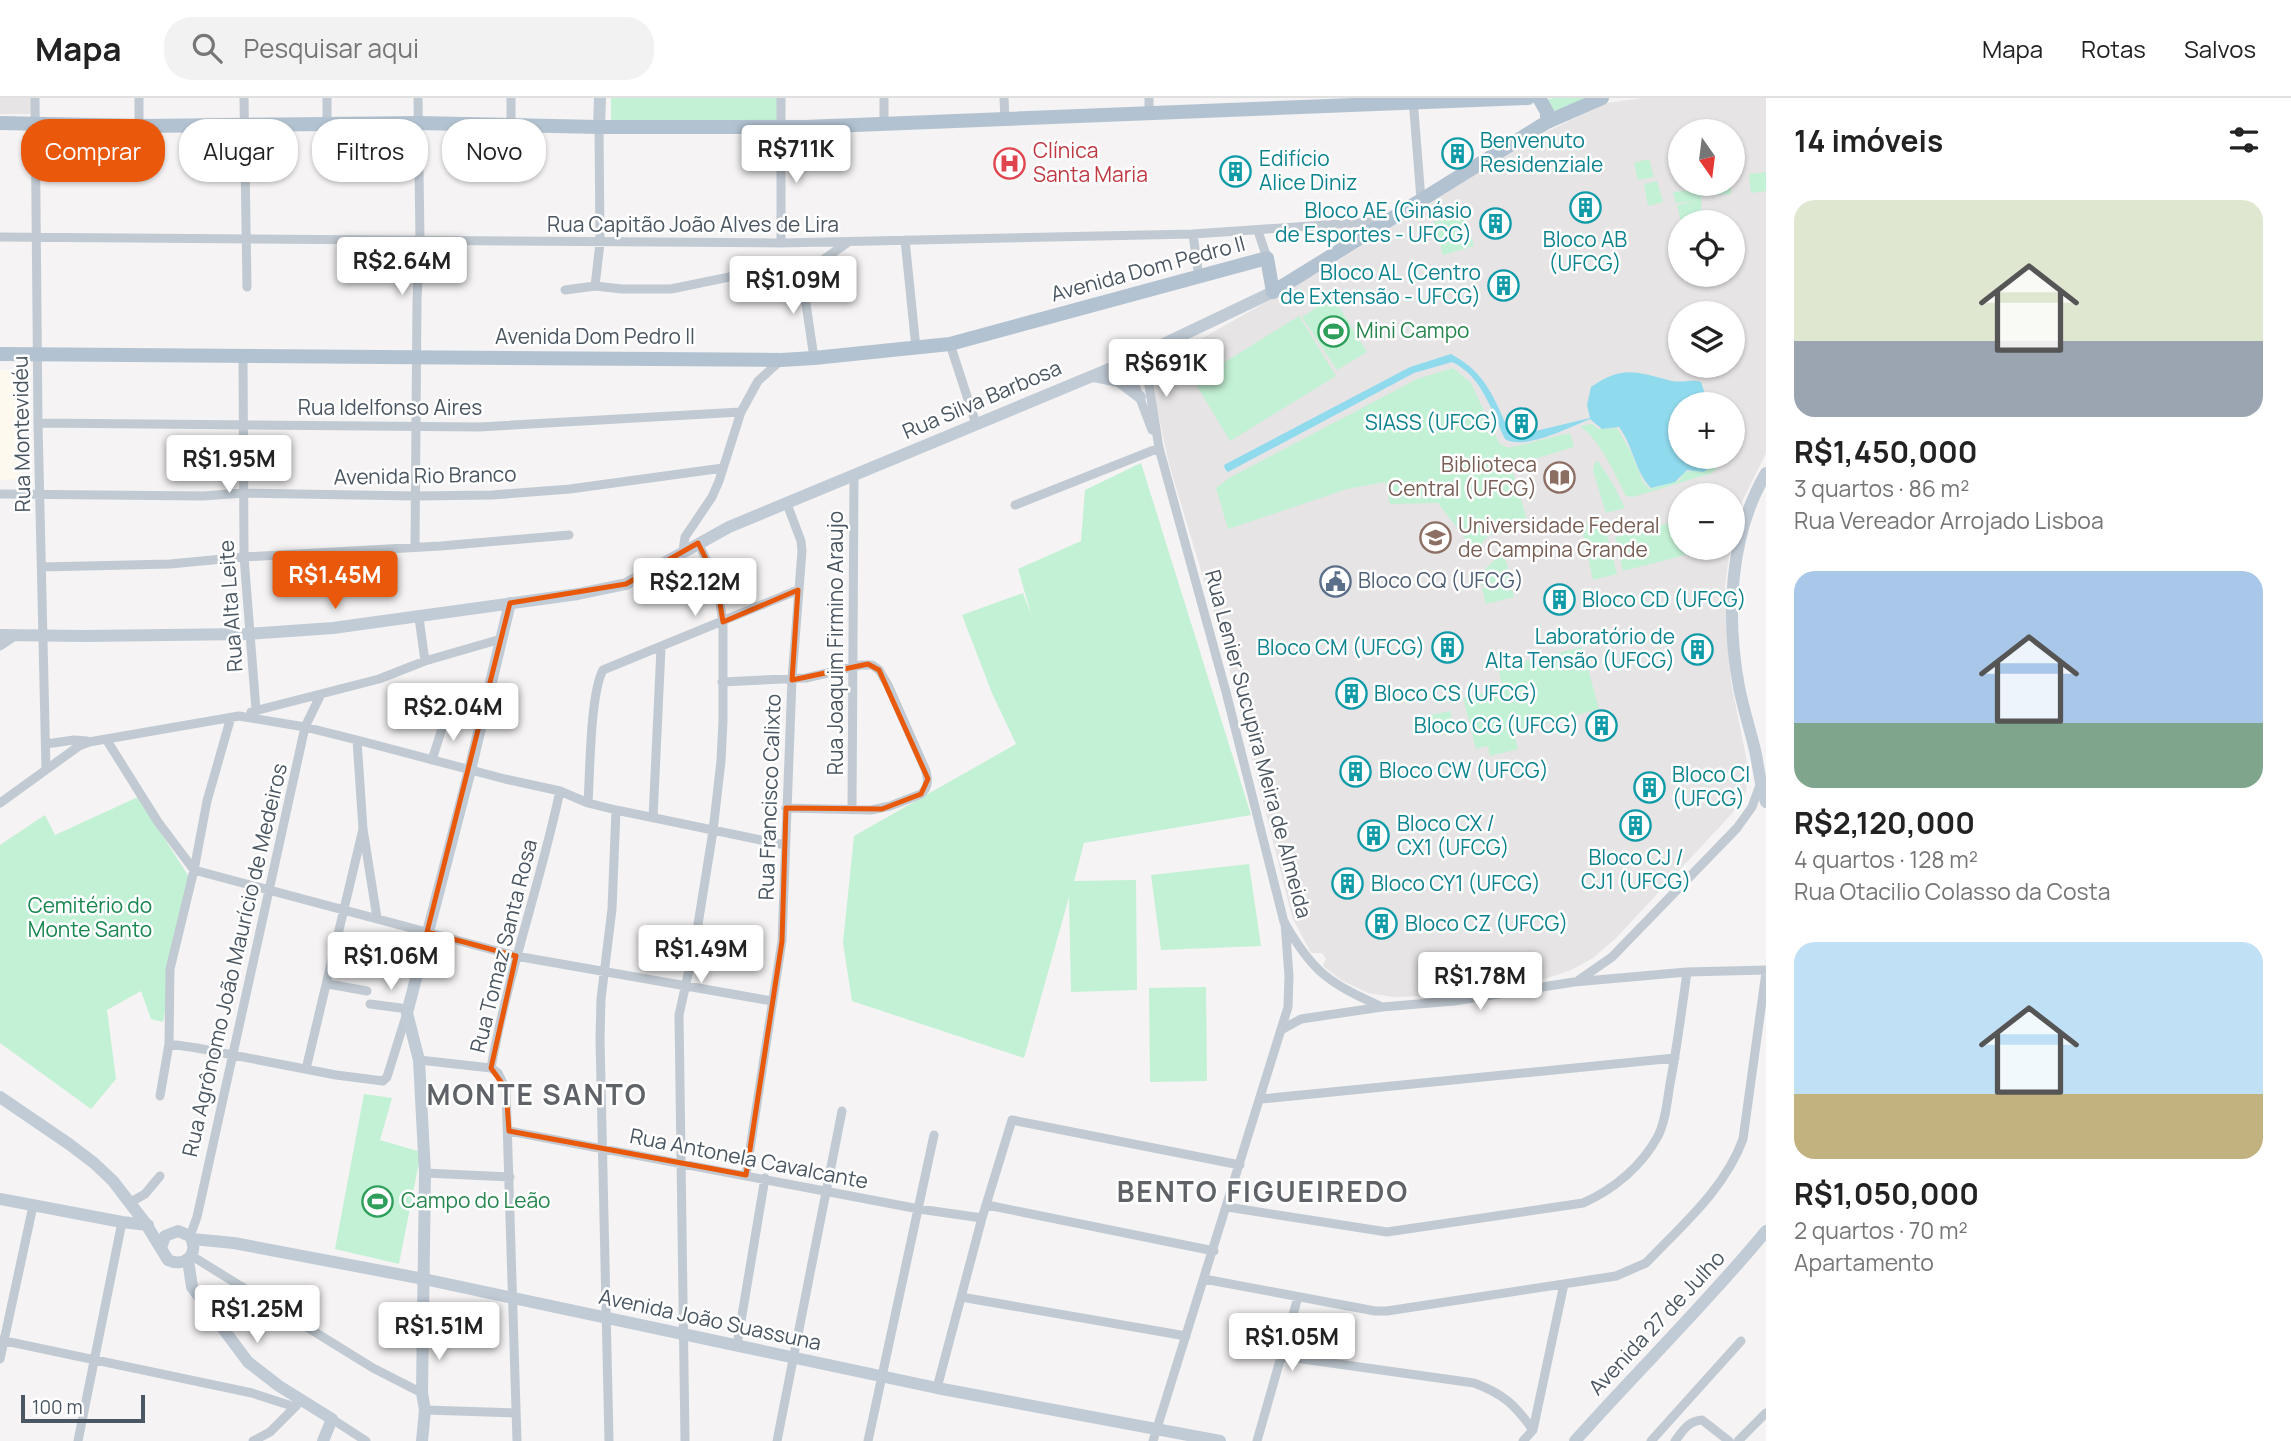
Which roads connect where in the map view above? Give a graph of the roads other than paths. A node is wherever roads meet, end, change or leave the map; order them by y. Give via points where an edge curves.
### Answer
1 (35, 98) edge
2 (139, 98) edge
3 (244, 98) edge
4 (327, 98) edge
5 (418, 98) edge
6 (511, 98) edge
7 (600, 98) edge
8 (781, 98) edge
9 (884, 98) edge
10 (1004, 98) edge
11 (1149, 98) edge
12 (1528, 98) edge
13 (1539, 98) edge
14 (1602, 98) edge
15 (1413, 101) edge
16 (1245, 104) edge
17 (1149, 115) junction
18 (34, 119) edge
19 (139, 119) edge
20 (244, 119) edge
21 (327, 119) edge
22 (419, 119) edge
23 (511, 119) edge
24 (1006, 120) junction
25 (1547, 122) junction
26 (0, 123) edge
27 (21, 123) edge
28 (884, 123) junction
29 (546, 126) edge
30 (599, 127) junction
31 (781, 127) junction
32 (35, 182) edge
33 (246, 182) edge
34 (420, 182) edge
35 (1421, 199) junction
36 (1386, 221) junction
37 (1258, 231) junction
38 (1194, 234) junction
39 (0, 237) edge
40 (35, 237) junction
41 (247, 239) junction
42 (905, 240) junction
43 (420, 241) junction
44 (600, 243) junction
45 (781, 243) junction
46 (848, 243) junction
47 (1267, 258) junction
48 (801, 270) junction
49 (1199, 278) junction
50 (595, 286) junction
51 (247, 287) dead end
52 (565, 290) dead end
53 (1273, 292) junction
54 (950, 344) junction
55 (916, 348) junction
56 (0, 354) edge
57 (38, 354) junction
58 (1144, 354) junction
59 (243, 355) junction
60 (417, 357) junction
61 (814, 358) junction
62 (781, 359) junction
63 (1126, 362) junction
64 (1093, 376) junction
65 (1140, 397) junction
66 (741, 412) junction
67 (38, 423) junction
68 (244, 424) junction
69 (976, 424) junction
70 (415, 425) junction
71 (1159, 448) junction
72 (723, 468) junction
73 (1766, 473) edge
74 (854, 476) junction
75 (244, 493) junction
76 (0, 494) edge
77 (39, 494) junction
78 (415, 496) junction
79 (788, 504) junction
80 (1016, 505) dead end
81 (569, 535) dead end
82 (698, 543) junction
83 (415, 547) junction
84 (683, 551) junction
85 (244, 557) junction
86 (42, 567) junction
87 (798, 590) junction
88 (510, 603) junction
89 (419, 618) junction
90 (723, 622) junction
91 (248, 634) junction
92 (0, 635) edge
93 (16, 635) junction
94 (44, 635) junction
95 (501, 639) junction
96 (0, 646) edge
97 (661, 648) junction
98 (425, 662) junction
99 (853, 667) junction
100 (792, 679) junction
101 (722, 682) junction
102 (321, 694) junction
103 (256, 710) junction
104 (446, 716) dead end
105 (235, 717) junction
106 (305, 727) junction
107 (106, 739) junction
108 (357, 740) junction
109 (89, 742) junction
110 (46, 744) junction
111 (432, 760) junction
112 (46, 770) junction
113 (470, 770) junction
114 (1760, 785) junction
115 (560, 791) junction
116 (1766, 802) edge
117 (0, 803) edge
118 (589, 803) junction
119 (786, 808) junction
120 (616, 810) junction
121 (852, 810) junction
122 (653, 818) junction
123 (363, 829) junction
124 (713, 831) junction
125 (785, 845) junction
126 (194, 870) junction
127 (269, 892) junction
128 (343, 911) junction
129 (377, 918) junction
130 (1284, 922) junction
131 (427, 932) junction
132 (1301, 951) junction
133 (1286, 955) junction
134 (516, 956) junction
135 (333, 958) junction
136 (375, 968) dead end
137 (1766, 971) edge
138 (605, 972) junction
139 (1687, 972) junction
140 (1574, 982) junction
141 (328, 984) junction
142 (686, 984) junction
143 (367, 992) dead end
144 (1349, 992) junction
145 (772, 1001) junction
146 (370, 1004) dead end
147 (1288, 1007) junction
148 (1382, 1007) junction
149 (407, 1011) junction
150 (1346, 1014) junction
151 (1301, 1019) junction
152 (1281, 1030) junction
153 (169, 1044) junction
154 (232, 1056) junction
155 (1675, 1058) junction
156 (419, 1060) junction
157 (491, 1068) junction
158 (306, 1069) junction
159 (160, 1096) dead end
160 (0, 1097) edge
161 (1261, 1099) junction
162 (842, 1111) dead end
163 (509, 1131) junction
164 (934, 1135) dead end
165 (603, 1149) junction
166 (679, 1164) junction
167 (1240, 1165) junction
168 (425, 1173) junction
169 (746, 1175) junction
170 (160, 1176) dead end
171 (510, 1177) junction
172 (765, 1178) junction
173 (825, 1192) junction
174 (0, 1199) edge
175 (129, 1202) junction
176 (987, 1205) junction
177 (33, 1206) junction
178 (1227, 1207) junction
179 (919, 1209) junction
180 (982, 1218) junction
181 (122, 1222) junction
182 (146, 1224) junction
183 (1766, 1231) edge
184 (169, 1233) junction
185 (191, 1238) junction
186 (161, 1248) junction
187 (1213, 1251) junction
188 (190, 1258) junction
189 (425, 1279) junction
190 (1205, 1279) junction
191 (1564, 1284) junction
192 (514, 1297) junction
193 (961, 1297) junction
194 (1298, 1297) junction
195 (607, 1319) junction
196 (683, 1334) junction
197 (1186, 1336) junction
198 (2, 1340) edge
199 (1741, 1341) dead end
200 (737, 1345) junction
201 (1281, 1356) junction
202 (794, 1357) junction
203 (0, 1359) edge
204 (94, 1361) junction
205 (883, 1377) junction
206 (937, 1388) junction
207 (422, 1393) junction
208 (299, 1403) junction
209 (425, 1410) junction
210 (516, 1413) junction
211 (1766, 1413) edge
212 (332, 1419) junction
213 (1533, 1430) junction
214 (1154, 1435) edge
215 (78, 1441) edge
216 (253, 1441) edge
217 (323, 1441) edge
218 (366, 1441) edge
219 (422, 1441) edge
220 (517, 1441) edge
221 (609, 1441) edge
222 (685, 1441) edge
223 (776, 1441) edge
224 (868, 1441) edge
225 (1220, 1441) edge
226 (1258, 1441) edge
227 (1523, 1441) edge
228 (1575, 1441) edge
229 (1651, 1441) edge
230 (1675, 1441) edge
231 (1729, 1441) edge
232 (1738, 1441) edge

1 - 18 street, Rua Montevidéu
2 - 19 street
3 - 20 street
4 - 21 street
5 - 22 street
6 - 23 street
7 - 30 main road
8 - 31 street
9 - 28 street
10 - 24 street
11 - 17 street
12 - 15 main road
13 - 25 main road
14 - 25 main road, Rua Silva Barbosa
15 - 16 main road
15 - 35 street
16 - 17 main road
17 - 24 main road
24 - 28 main road
25 - 35 main road, Rua Silva Barbosa
26 - 27 main road
28 - 31 main road
29 - 30 main road
30 - 31 main road
30 - 44 street
31 - 45 street
32 - 40 street, Rua Montevidéu
33 - 41 street
34 - 43 street
35 - 36 main road, Rua Silva Barbosa
36 - 37 street, Rua Capitão João Alves de Lira
36 - 53 main road, Rua Silva Barbosa
37 - 38 street, Rua Capitão João Alves de Lira
37 - 47 street
38 - 42 street, Rua Capitão João Alves de Lira
38 - 49 street
39 - 40 street, Rua Capitão João Alves de Lira
40 - 41 street, Rua Capitão João Alves de Lira
40 - 57 street, Rua Montevidéu
41 - 43 street, Rua Capitão João Alves de Lira
41 - 51 street
42 - 46 street, Rua Capitão João Alves de Lira
42 - 55 street
43 - 44 street, Rua Capitão João Alves de Lira
43 - 60 street
44 - 45 street, Rua Capitão João Alves de Lira
44 - 50 street
45 - 46 street, Rua Capitão João Alves de Lira
46 - 48 street
47 - 49 main road, Avenida Dom Pedro II
47 - 53 main road, Avenida Dom Pedro II
48 - 50 street via 739,275 671,289
48 - 61 street
49 - 54 main road, Avenida Dom Pedro II
50 - 52 street
53 - 58 main road, Rua Silva Barbosa
54 - 55 main road, Avenida Dom Pedro II
54 - 69 street
55 - 61 main road, Avenida Dom Pedro II
56 - 57 main road, Avenida Dom Pedro II
57 - 59 main road, Avenida Dom Pedro II
57 - 67 street, Rua Montevidéu
58 - 63 main road, Rua Silva Barbosa
58 - 71 street, Rua Lenier Sucupira Meira de Almeida
59 - 60 main road, Avenida Dom Pedro II
59 - 68 street, Rua Alta Leite
60 - 62 main road, Avenida Dom Pedro II
60 - 70 street
61 - 62 main road, Avenida Dom Pedro II
62 - 66 street via 758,381
63 - 64 main road, Rua Silva Barbosa
63 - 65 street, Rua Lenier Sucupira Meira de Almeida
64 - 65 main road via 1119,382
64 - 69 main road, Rua Silva Barbosa
65 - 71 street, Rua Lenier Sucupira Meira de Almeida
66 - 70 street, Rua Idelfonso Aires via 478,427
66 - 72 street
67 - 68 street, Rua Idelfonso Aires
67 - 77 street, Rua Montevidéu
68 - 70 street, Rua Idelfonso Aires
68 - 75 street, Rua Alta Leite
69 - 74 main road, Rua Silva Barbosa
70 - 78 street
71 - 80 street
71 - 130 street, Rua Lenier Sucupira Meira de Almeida
72 - 78 street, Avenida Rio Branco via 549,491
72 - 84 street via 712,496 685,537
73 - 114 main road via 1743,526 1733,612 1739,686
74 - 79 main road, Rua Silva Barbosa
74 - 99 street, Rua Joaquim Firmino Araujo
75 - 77 street, Avenida Rio Branco
75 - 78 street, Avenida Rio Branco
75 - 85 street, Rua Alta Leite
76 - 77 street, Avenida Rio Branco
77 - 86 street, Rua Montevidéu
78 - 83 street
79 - 82 main road, Rua Silva Barbosa
79 - 87 street, Rua Francisco Calixto via 802,545
81 - 83 street
82 - 84 main road, Rua Silva Barbosa
82 - 90 street via 716,579
83 - 85 street
84 - 88 main road, Rua Silva Barbosa via 626,584
85 - 86 street
85 - 91 street, Rua Alta Leite
86 - 94 street, Rua Montevidéu
87 - 90 street
87 - 100 street, Rua Francisco Calixto
88 - 89 main road, Rua Silva Barbosa
88 - 95 main road
89 - 91 main road, Rua Silva Barbosa
89 - 98 street
90 - 97 street
90 - 101 street
91 - 94 main road, Rua Silva Barbosa
91 - 103 street, Rua Alta Leite
92 - 93 main road, Rua Silva Barbosa
93 - 94 main road, Rua Silva Barbosa
93 - 96 street
94 - 110 street, Rua Montevidéu
95 - 98 street
95 - 113 main road
97 - 118 street via 603,670 598,679
97 - 122 street
98 - 102 street
99 - 100 street
99 - 121 street, Rua Joaquim Firmino Araujo
99 - 121 street via 868,664 880,670 928,779 925,790 882,809
100 - 101 street
100 - 119 street, Rua Francisco Calixto
101 - 124 street via 721,761
102 - 103 street
102 - 106 street, Rua Agrônomo João Maurício de Medeiros
103 - 105 street
104 - 111 street
105 - 106 street
105 - 107 street
105 - 126 street via 207,801
106 - 108 street
106 - 127 street, Rua Agrônomo João Maurício de Medeiros
107 - 109 street
107 - 126 street
108 - 111 street
108 - 123 street
109 - 110 street
109 - 112 street
110 - 112 street, Rua Montevidéu
111 - 113 street
112 - 117 street
113 - 115 street
113 - 131 main road
114 - 116 main road
114 - 140 street via 1737,828 1612,957
115 - 118 street
115 - 134 street, Rua Tomaz Santa Rosa
118 - 120 street
119 - 121 street
119 - 125 street, Rua Francisco Calixto
120 - 122 street
120 - 138 street
122 - 124 street
123 - 128 street
123 - 129 street
124 - 125 street
124 - 142 street
125 - 145 street, Rua Francisco Calixto via 782,941
126 - 127 street
126 - 153 street via 170,969
127 - 128 street
127 - 154 street, Rua Agrônomo João Maurício de Medeiros
128 - 129 street
128 - 135 street
129 - 131 street
130 - 132 street, Rua Lenier Sucupira Meira de Almeida
130 - 133 street
131 - 134 street
131 - 149 main road
132 - 133 street
132 - 144 street, Rua Lenier Sucupira Meira de Almeida via 1324,976
133 - 147 street
134 - 138 street
134 - 157 street, Rua Tomaz Santa Rosa
135 - 136 street
135 - 141 street
137 - 139 street
137 - 191 street via 1744,1139 1728,1173 1646,1263 1616,1276
138 - 142 street
138 - 165 street via 600,1040
139 - 140 street
139 - 155 street
140 - 148 street
141 - 143 street
141 - 158 street
142 - 145 street
142 - 166 street via 678,1028
144 - 148 street, Rua Lenier Sucupira Meira de Almeida
144 - 150 street
145 - 169 street, Rua Francisco Calixto
146 - 149 street
147 - 151 street
147 - 152 street
148 - 150 street
149 - 156 main road
149 - 158 street via 383,1081
150 - 151 street
151 - 152 street
152 - 161 street
153 - 154 street
153 - 159 street
154 - 158 street
154 - 185 street, Rua Agrônomo João Maurício de Medeiros
155 - 161 street
155 - 178 street via 1665,1116 1652,1146 1609,1191 1583,1203 1387,1232
156 - 157 street
156 - 168 main road
157 - 163 street via 506,1089
160 - 175 main road via 94,1163
161 - 167 street
162 - 173 street
163 - 165 street, Rua Antonela Cavalcante
163 - 171 street
164 - 179 street
165 - 166 street, Rua Antonela Cavalcante
165 - 195 street
166 - 169 street, Rua Antonela Cavalcante
166 - 196 street
167 - 176 street via 1012,1120
167 - 178 street
168 - 171 street
168 - 189 main road
169 - 172 street, Rua Antonela Cavalcante
170 - 175 street via 145,1194
171 - 192 street
172 - 173 street, Rua Antonela Cavalcante
172 - 200 street
173 - 179 street, Rua Antonela Cavalcante
173 - 202 street
174 - 177 main road
175 - 182 main road
176 - 180 street
176 - 187 street
177 - 181 main road
177 - 198 street
178 - 187 street
179 - 180 street, Rua Antonela Cavalcante
179 - 205 street
180 - 193 street
181 - 182 main road
181 - 204 street
182 - 184 main road
182 - 186 main road
183 - 228 main road, Avenida 27 de Julho
184 - 185 main road via 183,1231
184 - 186 main road
185 - 188 main road
185 - 189 main road, Avenida João Suassuna
186 - 188 main road via 164,1257 177,1264
187 - 190 street
188 - 207 street
188 - 208 main road via 192,1287 248,1362
189 - 192 main road, Avenida João Suassuna
189 - 207 main road
190 - 194 street
190 - 197 street
191 - 194 street via 1387,1311
191 - 213 street
192 - 195 main road, Avenida João Suassuna
192 - 210 street
193 - 197 street
193 - 206 street
194 - 201 street
195 - 196 main road, Avenida João Suassuna
195 - 221 street
196 - 200 main road, Avenida João Suassuna
196 - 222 street
197 - 214 street
198 - 203 street
198 - 204 street
199 - 229 street
200 - 202 main road, Avenida João Suassuna
201 - 213 street via 1474,1383 1516,1406
201 - 226 street
202 - 205 main road, Avenida João Suassuna
202 - 223 street
204 - 208 street
204 - 215 street
205 - 206 main road, Avenida João Suassuna
205 - 224 street
206 - 214 main road, Avenida João Suassuna
207 - 209 main road
208 - 212 main road
208 - 216 street via 270,1432
209 - 210 street
209 - 219 main road
210 - 220 street
211 - 232 street
212 - 217 main road
212 - 218 street
213 - 227 street
214 - 225 main road, Avenida João Suassuna
230 - 231 street via 1689,1423 1699,1420

